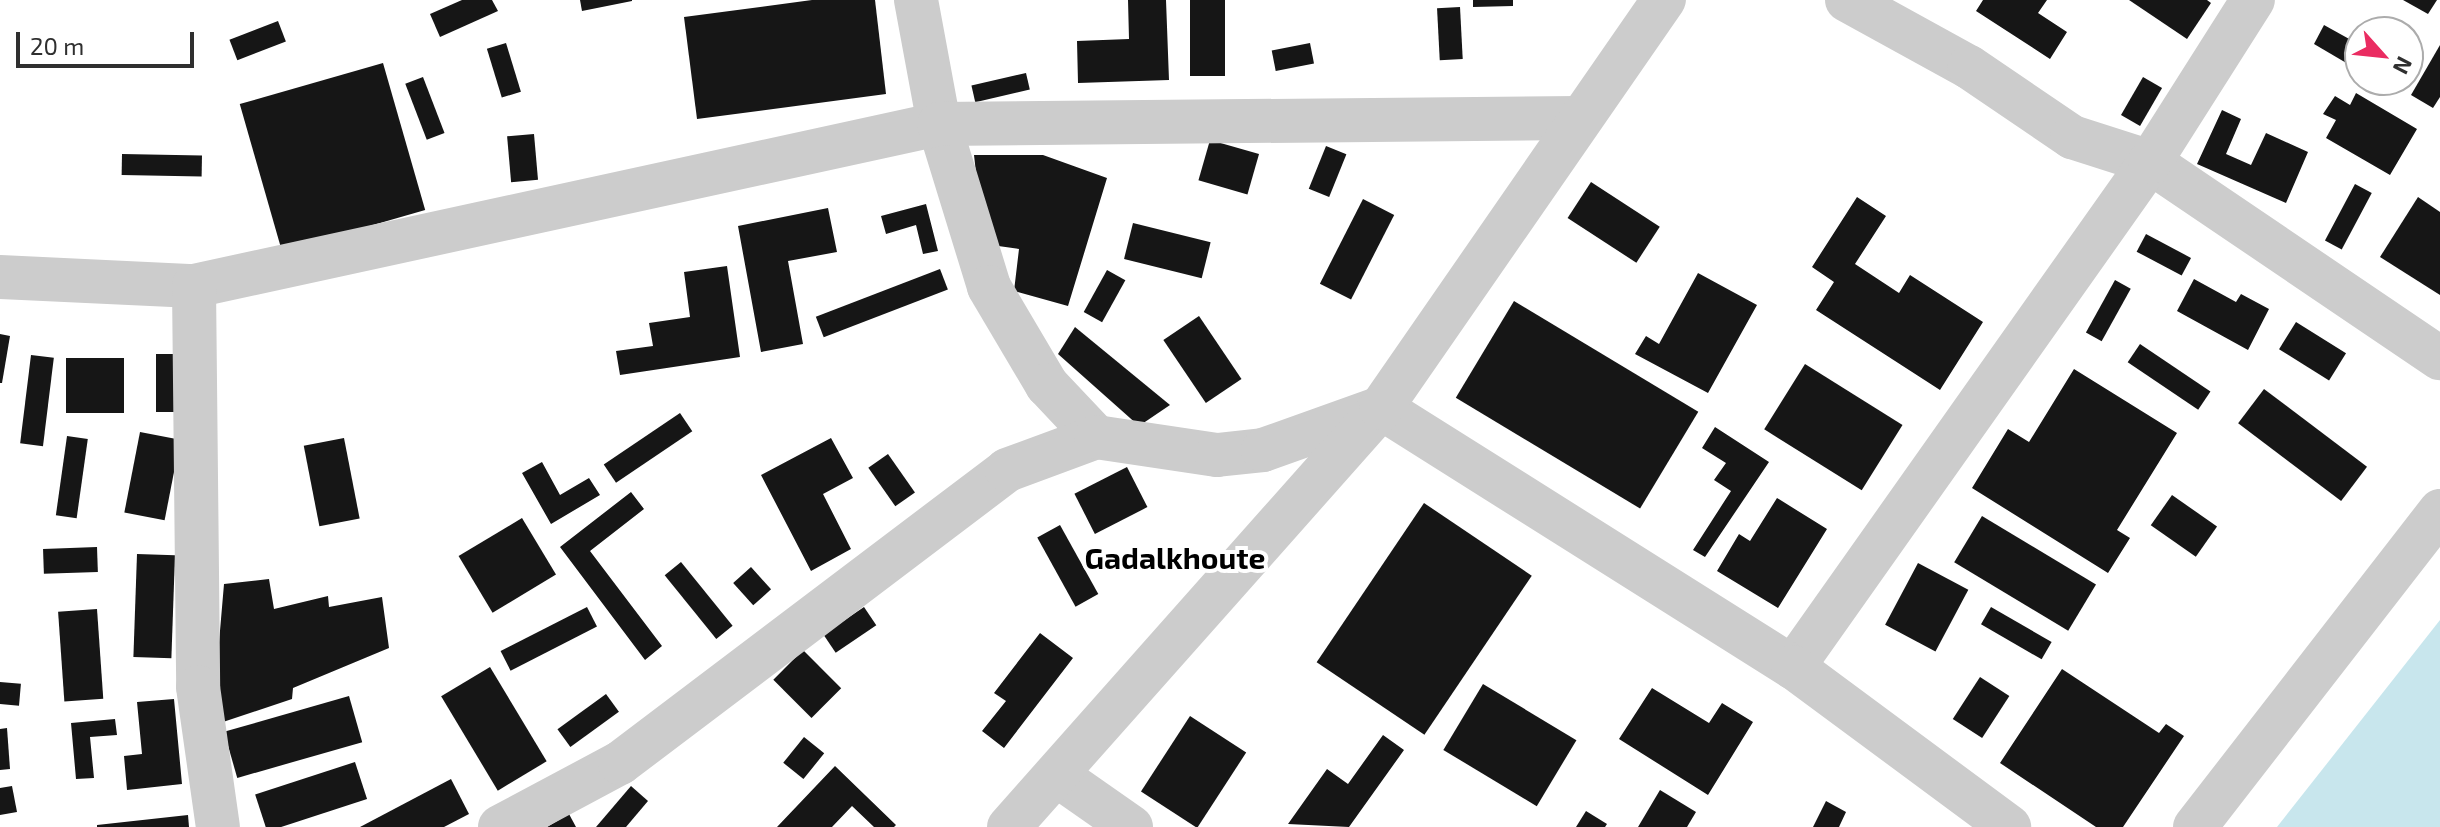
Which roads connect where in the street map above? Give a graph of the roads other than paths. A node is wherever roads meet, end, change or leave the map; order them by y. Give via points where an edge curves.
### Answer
1 (916, 0) edge
2 (1664, 0) edge
3 (1847, 0) edge
4 (2253, 0) edge
5 (1578, 118) junction
6 (939, 124) junction
7 (2150, 162) junction
8 (0, 277) edge
9 (194, 286) junction
10 (2440, 358) edge
11 (1381, 408) junction
12 (1096, 437) junction
13 (2440, 511) edge
14 (1793, 667) junction
15 (1058, 776) junction
16 (218, 827) edge
17 (500, 827) edge
18 (1009, 827) edge
19 (1131, 827) edge
20 (2009, 827) edge
21 (2195, 827) edge

1 - 6 street
2 - 5 street
3 - 7 street via 1969,67 2072,137
4 - 7 street
5 - 6 street
5 - 11 street
6 - 9 street
6 - 12 street via 989,287 1047,385
7 - 10 street
7 - 14 street
8 - 9 street
9 - 16 street via 198,687
11 - 12 street via 1263,450 1233,453
11 - 14 street
11 - 15 street
12 - 17 street via 1007,470 620,763
13 - 21 street
14 - 20 street
15 - 18 street
15 - 19 street

